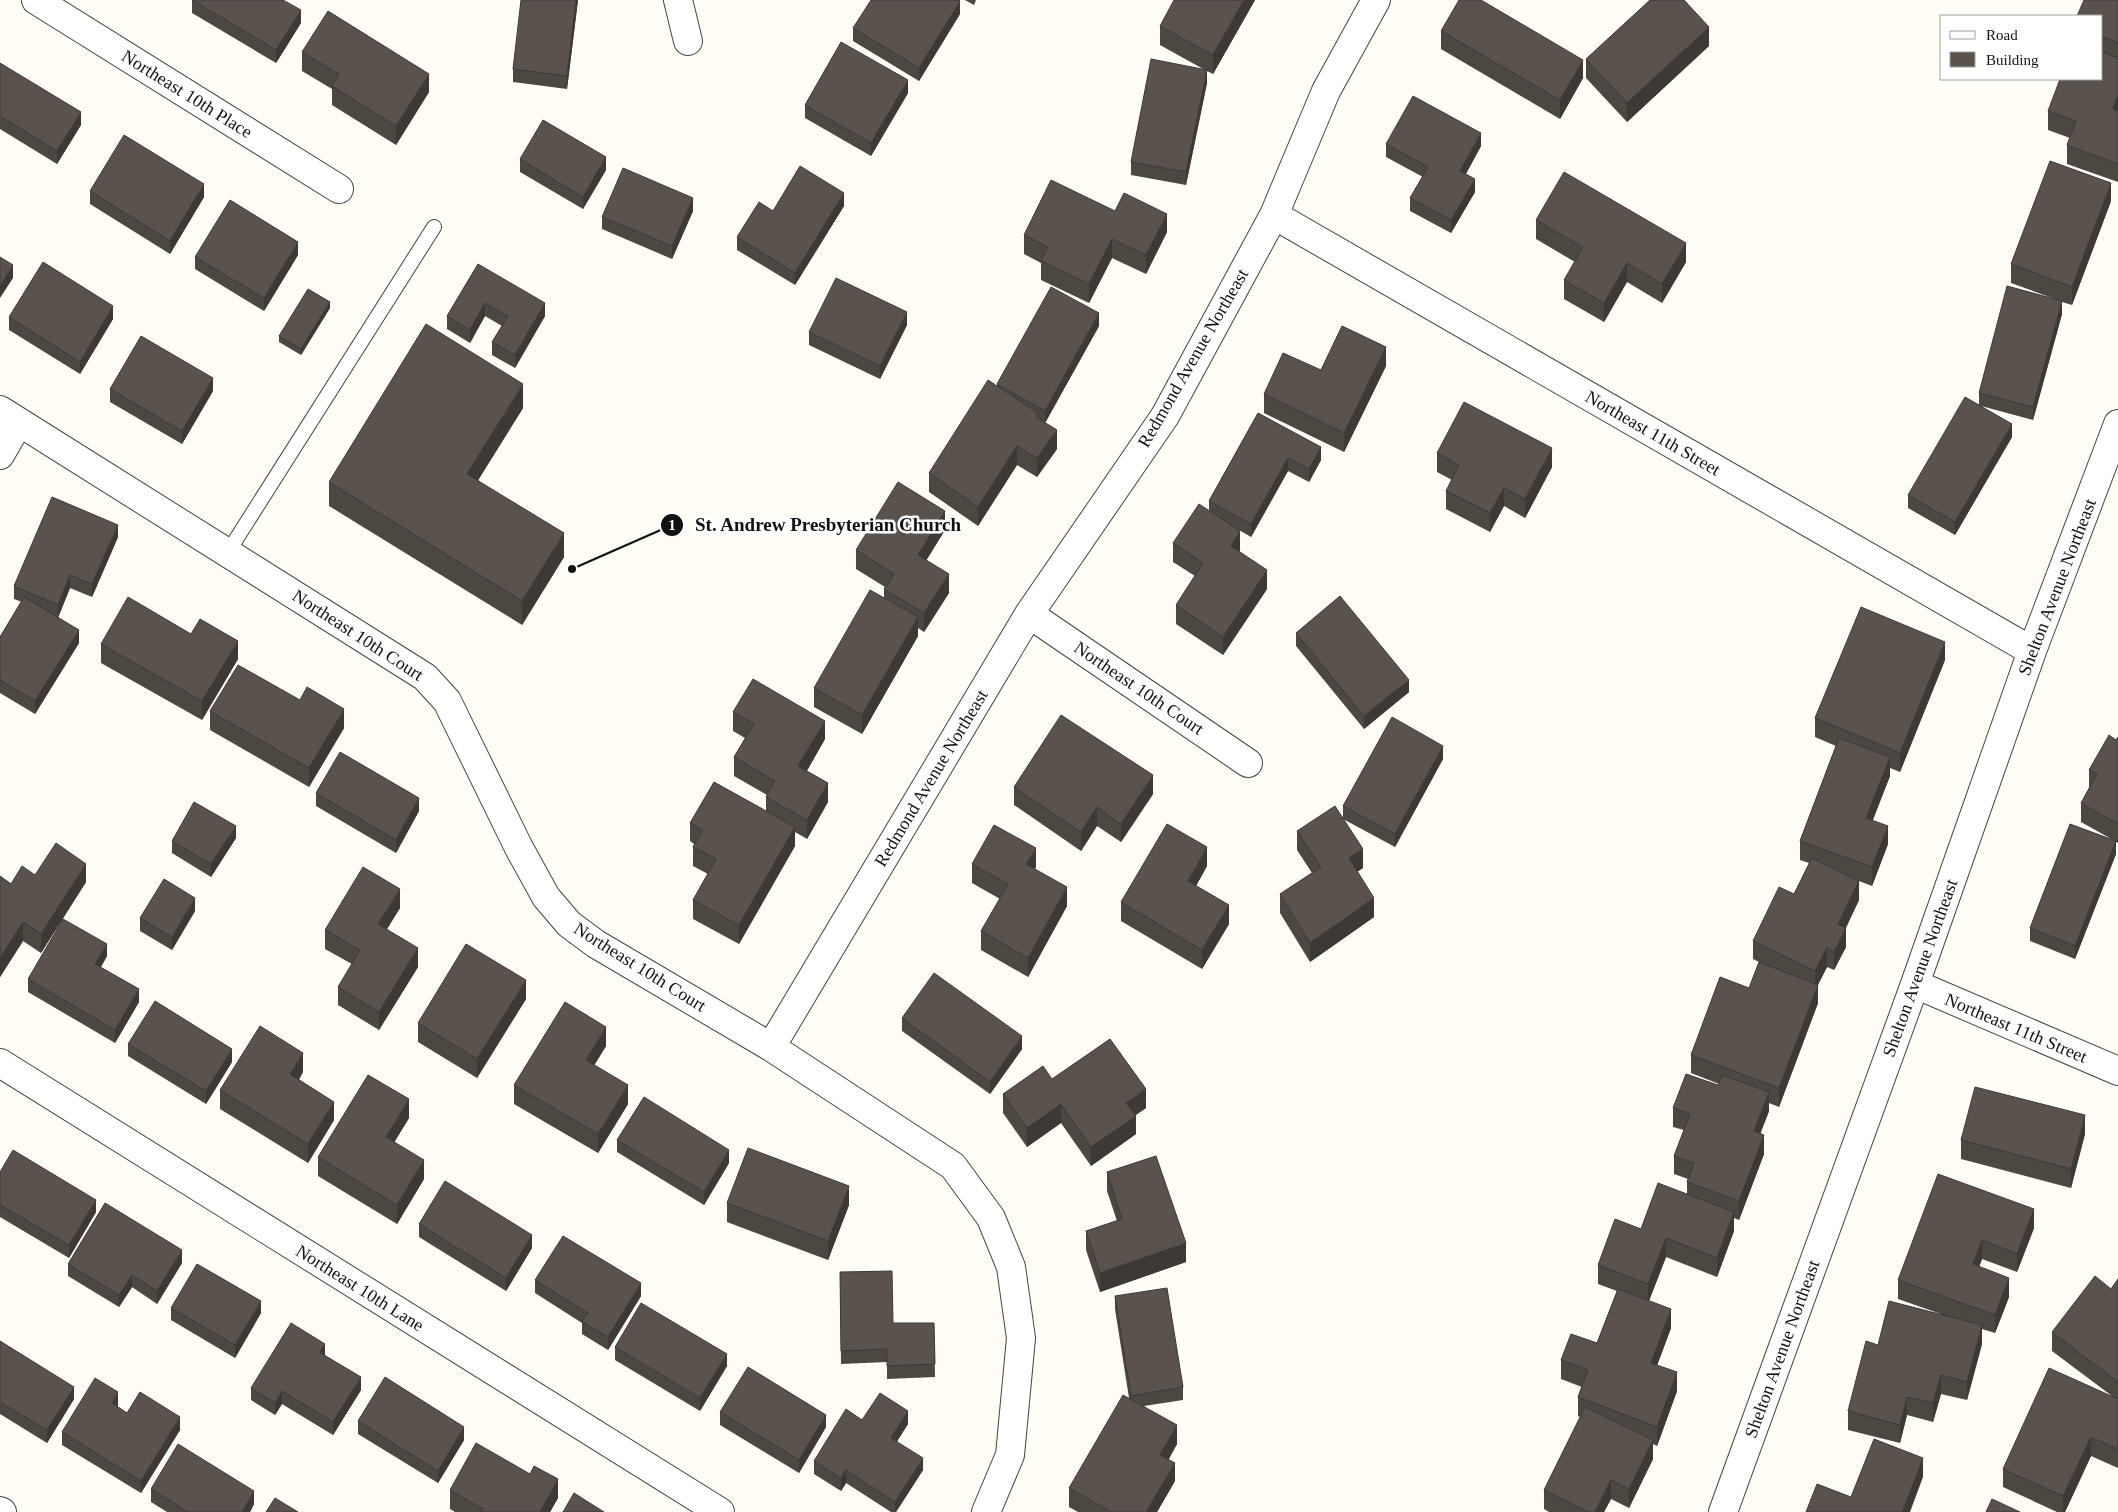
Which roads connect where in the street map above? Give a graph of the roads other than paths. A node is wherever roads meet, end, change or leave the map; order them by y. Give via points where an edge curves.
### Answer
1 (36, 0) edge
2 (678, 0) edge
3 (1376, 0) edge
4 (688, 41) dead end
5 (339, 189) dead end
6 (1274, 215) junction
7 (434, 227) dead end
8 (10, 416) edge
9 (2118, 424) edge
10 (0, 455) edge
11 (228, 552) junction
12 (1029, 614) junction
13 (2032, 651) junction
14 (1248, 763) dead end
15 (1915, 984) junction
16 (771, 1046) junction
17 (0, 1063) edge
18 (2118, 1071) edge
19 (720, 1512) edge
20 (986, 1512) edge
21 (1722, 1512) edge

1 - 5 street, Northeast 10th Place
2 - 4 street
3 - 6 street, Redmond Avenue Northeast via 1326,91
6 - 12 street, Redmond Avenue Northeast via 1164,416
6 - 13 street, Northeast 11th Street
7 - 11 lane
8 - 10 street
8 - 11 street, Northeast 10th Court
9 - 13 street, Shelton Avenue Northeast
11 - 16 street, Northeast 10th Court via 425,677 447,701 532,872 546,896 569,924 596,944
12 - 14 street, Northeast 10th Court
12 - 16 street, Redmond Avenue Northeast
13 - 15 street, Shelton Avenue Northeast
15 - 18 street, Northeast 11th Street
15 - 21 street, Shelton Avenue Northeast
16 - 20 street via 953,1166 991,1218 1011,1267 1021,1338 1010,1455
17 - 19 street, Northeast 10th Lane

